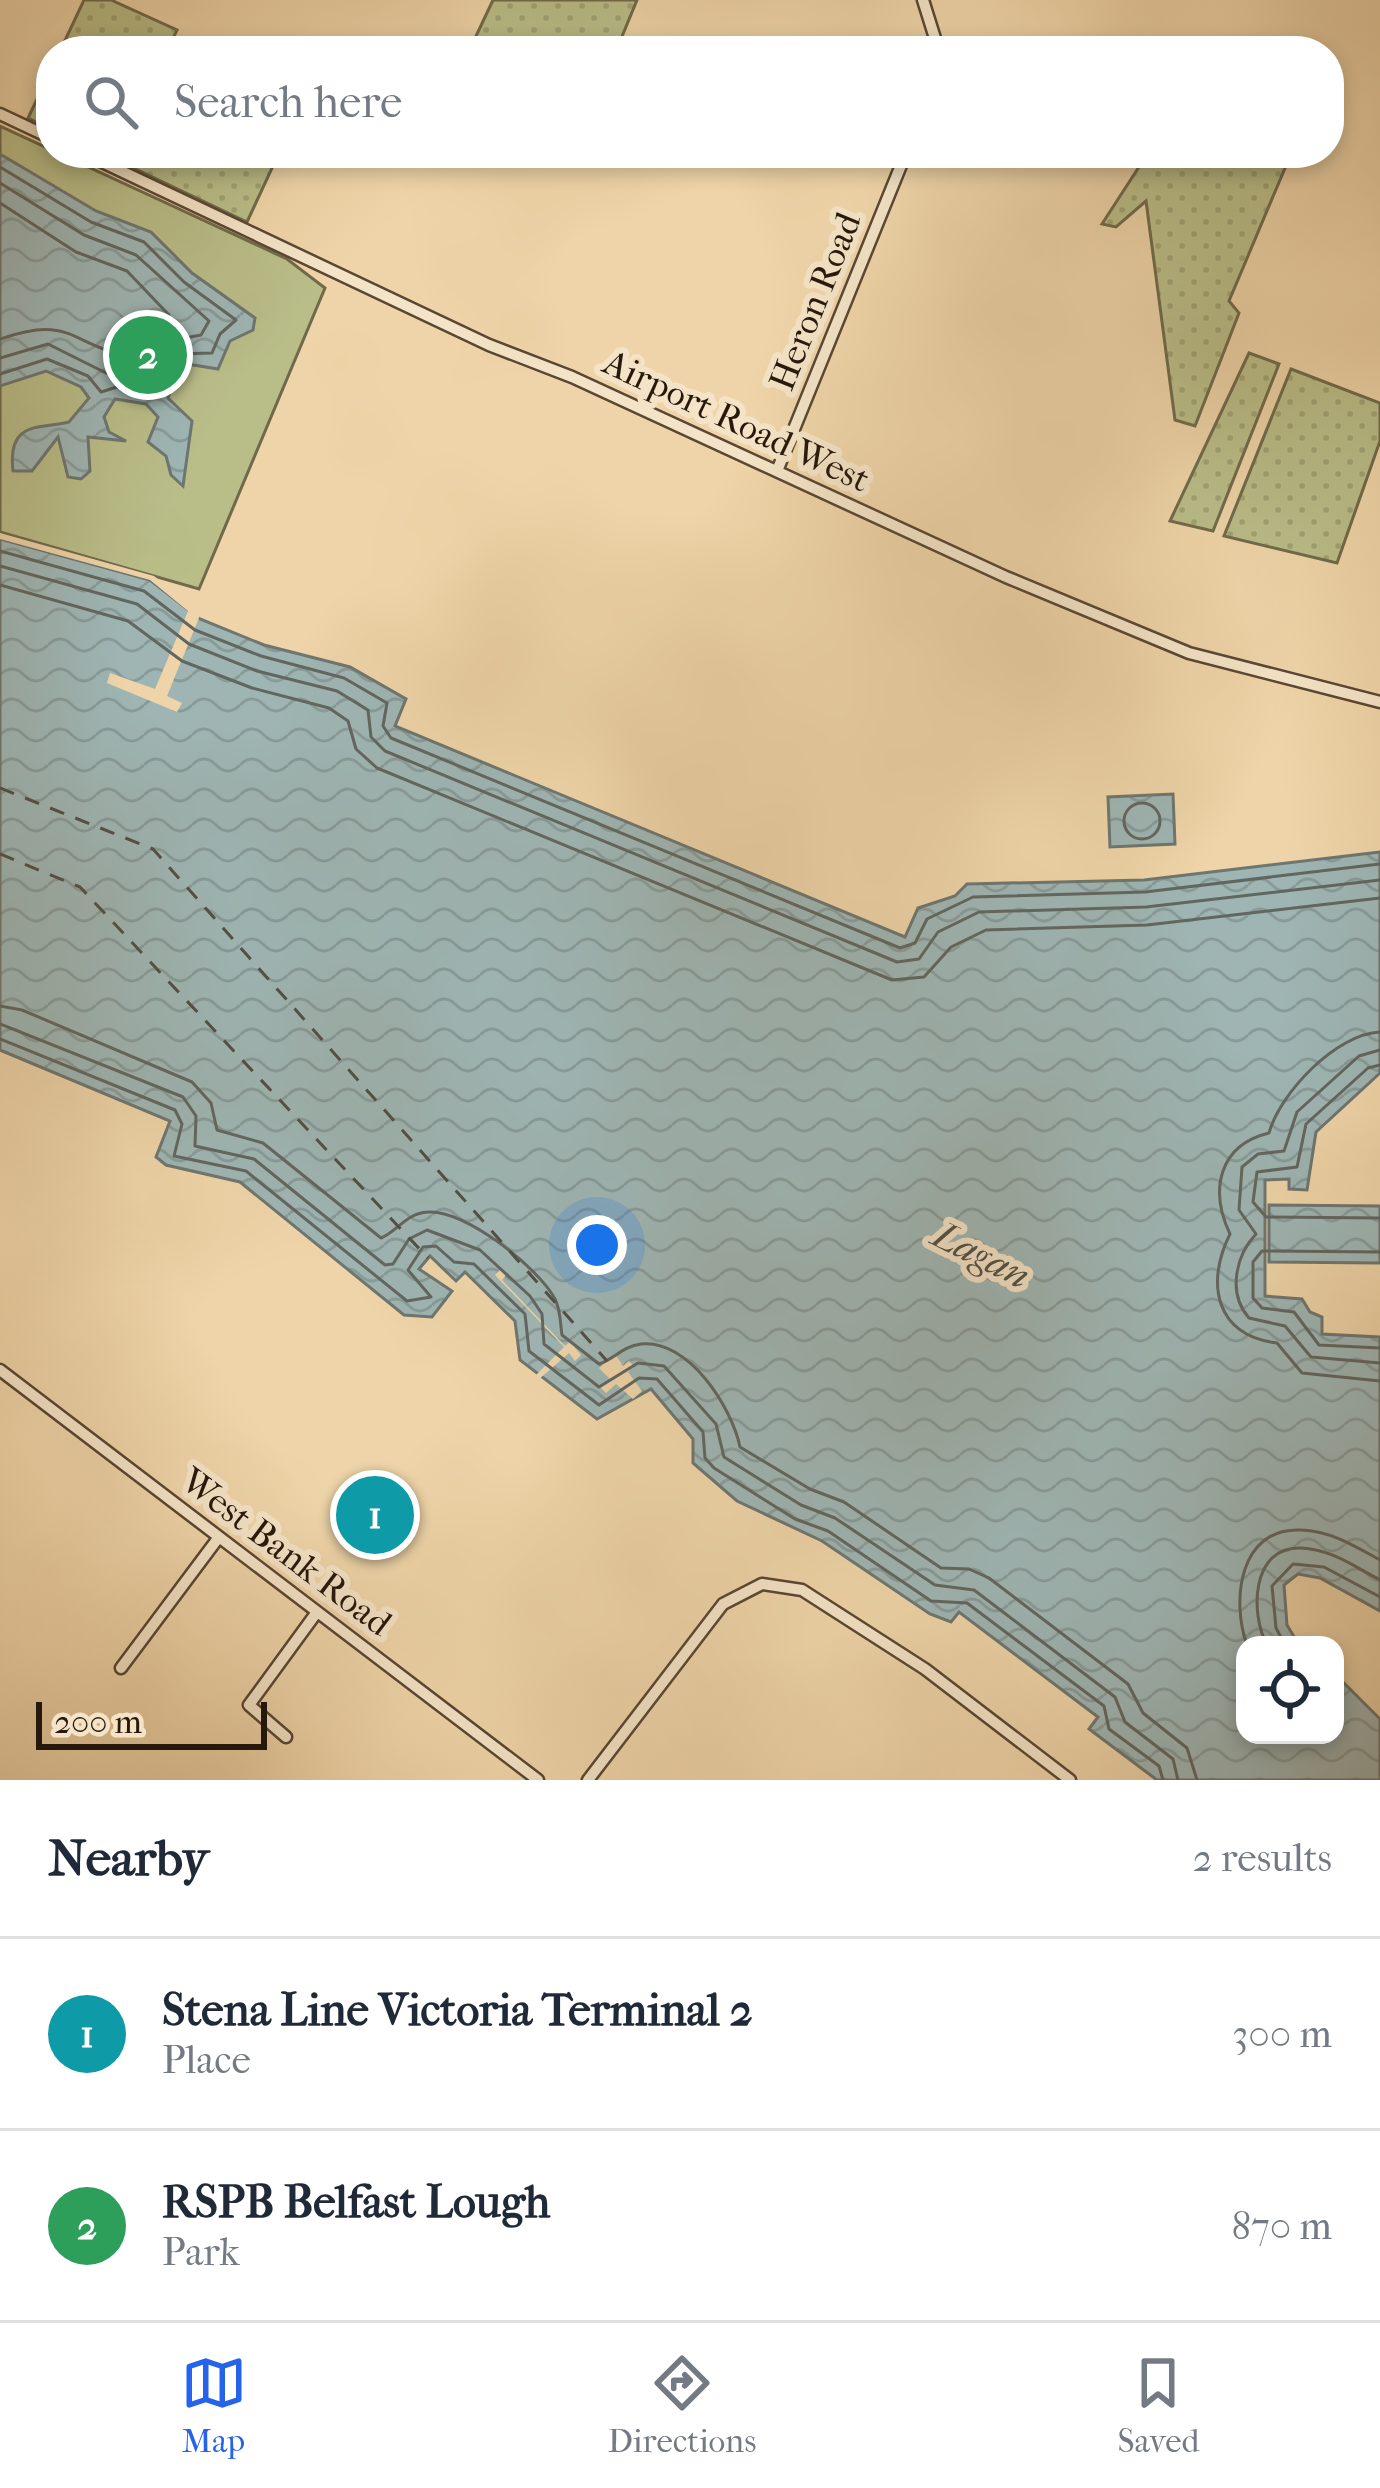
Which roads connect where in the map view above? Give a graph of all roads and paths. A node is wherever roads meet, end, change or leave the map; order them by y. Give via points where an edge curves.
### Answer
1 (923, 0) edge
2 (934, 36) edge
3 (0, 114) edge
4 (36, 131) edge
5 (115, 168) edge
6 (900, 168) edge
7 (777, 471) junction
8 (1380, 702) edge
9 (0, 1370) edge
10 (219, 1537) junction
11 (317, 1612) junction
12 (121, 1668) dead end
13 (286, 1737) dead end
14 (538, 1780) edge
15 (588, 1780) edge
16 (1070, 1780) edge

1 - 2 street
3 - 4 street
5 - 7 street, Airport Road West
6 - 7 street, Heron Road
7 - 8 street, Airport Road West via 1189,653
9 - 10 street, West Bank Road
10 - 11 street, West Bank Road
10 - 12 street
11 - 13 street via 249,1705
11 - 14 street, West Bank Road
15 - 16 street via 736,1594 762,1584 789,1586 871,1634

